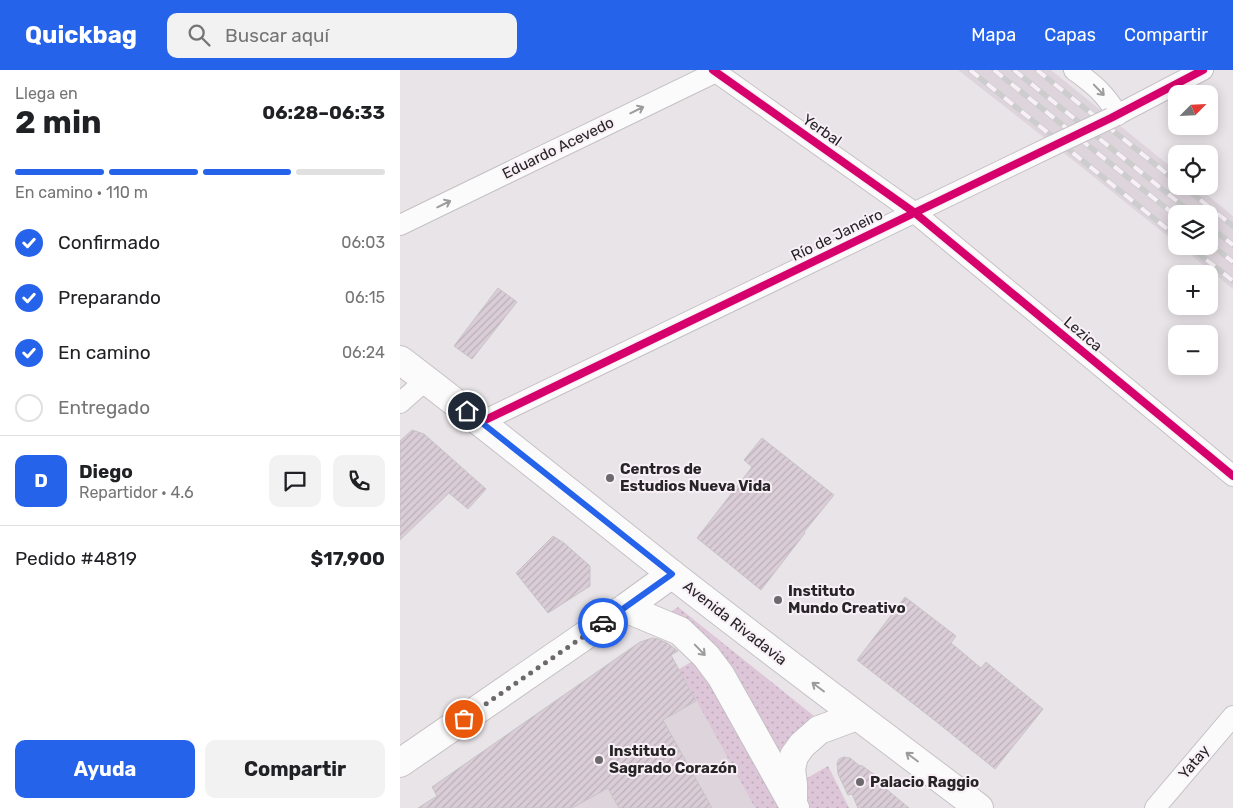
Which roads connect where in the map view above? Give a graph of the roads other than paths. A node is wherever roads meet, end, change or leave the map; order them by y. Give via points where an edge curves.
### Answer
1 (1074, 70) edge
2 (1203, 70) edge
3 (715, 71) edge
4 (1115, 116) junction
5 (914, 213) junction
6 (400, 225) edge
7 (400, 360) edge
8 (426, 380) junction
9 (400, 403) edge
10 (481, 422) junction
11 (1233, 476) edge
12 (672, 574) junction
13 (625, 608) junction
14 (857, 716) junction
15 (1233, 716) edge
16 (400, 763) edge
17 (794, 806) edge
18 (979, 808) edge
19 (1156, 808) edge

1 -> 4 street via 1108,99
2 - 4 street, Río de Janeiro
3 - 5 street, Yerbal
6 -> 3 street, Eduardo Acevedo
4 - 5 street, Río de Janeiro, bridge
5 - 10 street, Río de Janeiro
5 - 11 street, Lezica
7 - 8 main road, Avenida Rivadavia
8 - 9 street
8 - 10 main road, Avenida Rivadavia
10 - 12 main road, Avenida Rivadavia
12 - 13 main road
14 -> 12 main road, Avenida Rivadavia
13 - 16 main road
13 -> 17 main road via 680,631 706,656 721,676
14 - 17 main road via 819,730 794,756 791,769
18 -> 14 main road, Avenida Rivadavia
15 - 19 street, Yatay

